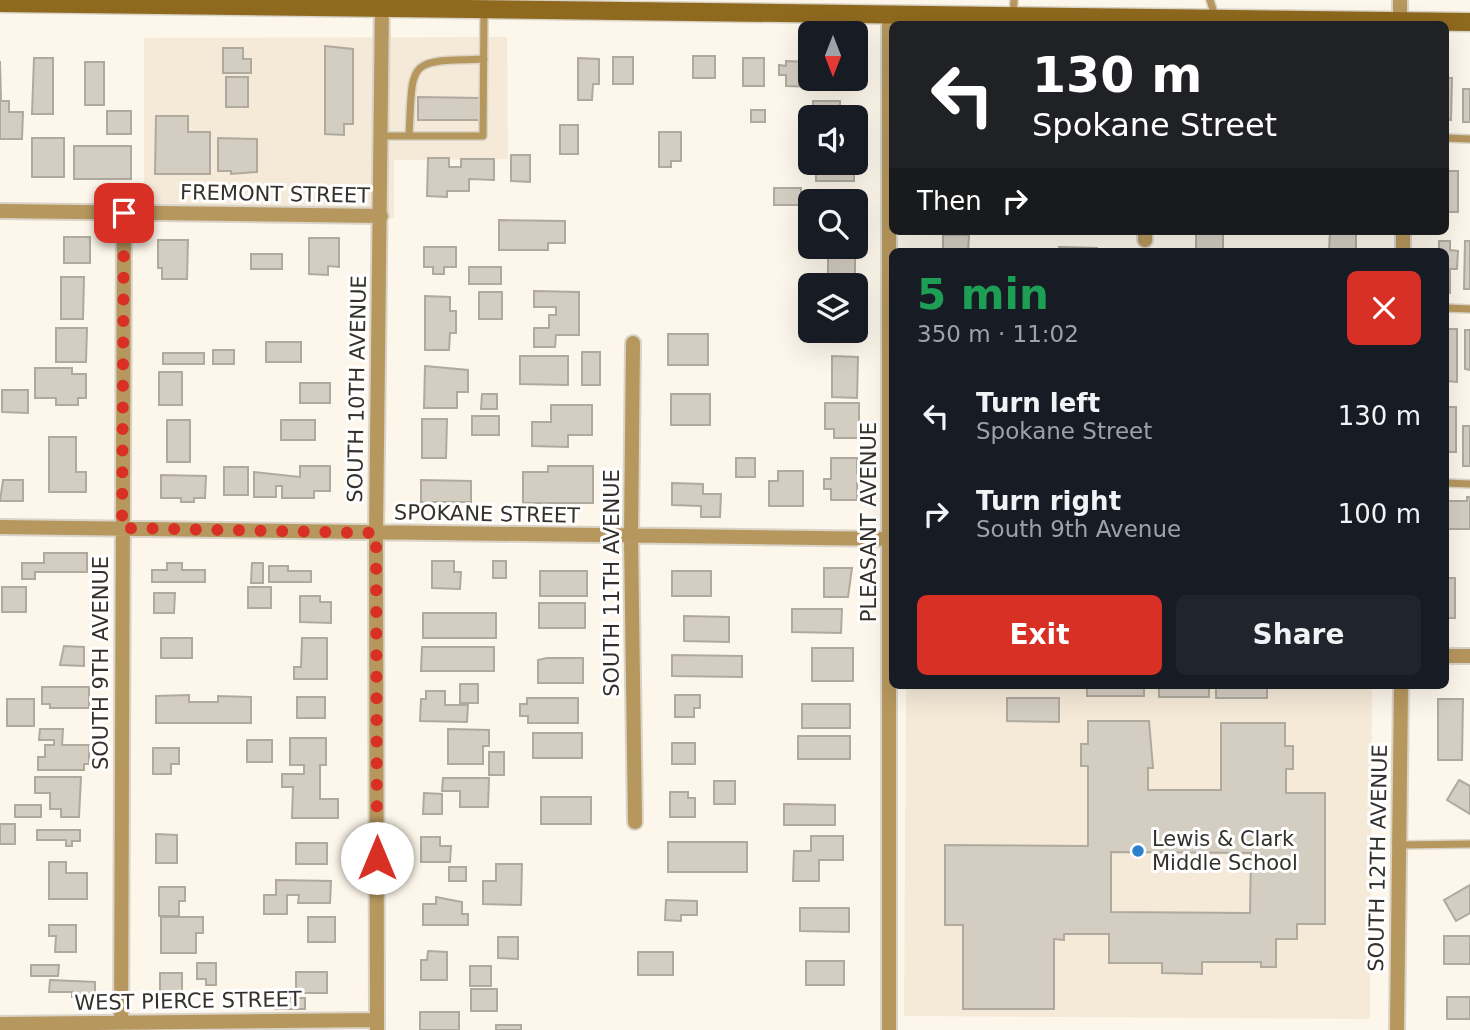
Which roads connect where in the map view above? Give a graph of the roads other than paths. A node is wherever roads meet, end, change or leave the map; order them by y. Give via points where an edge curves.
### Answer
1 (1400, 0) edge
2 (118, 2) edge
3 (0, 3) edge
4 (382, 5) edge
5 (1014, 8) edge
6 (1213, 9) edge
7 (484, 10) junction
8 (889, 14) junction
9 (1145, 20) edge
10 (889, 21) edge
11 (1373, 21) edge
12 (1400, 21) edge
13 (1449, 22) edge
14 (1470, 22) edge
15 (484, 60) junction
16 (381, 136) junction
17 (409, 136) junction
18 (1449, 138) edge
19 (1470, 138) edge
20 (0, 211) edge
21 (124, 213) junction
22 (381, 216) junction
23 (1449, 309) edge
24 (1470, 309) edge
25 (633, 343) dead end
26 (1449, 484) edge
27 (1470, 484) edge
28 (0, 527) edge
29 (122, 528) junction
30 (376, 533) junction
31 (631, 537) junction
32 (889, 539) edge
33 (1449, 656) edge
34 (1470, 656) edge
35 (890, 689) edge
36 (1401, 689) edge
37 (635, 822) dead end
38 (1470, 844) edge
39 (1399, 845) junction
40 (0, 1024) edge
41 (377, 1025) edge
42 (121, 1026) edge
43 (889, 1030) edge
44 (1396, 1030) edge

1 - 12 street
2 - 3 main road
2 - 4 main road
4 - 7 main road
4 - 16 street, SOUTH 10TH AVENUE
5 - 8 main road
5 - 9 main road
6 - 9 main road
6 - 11 main road
7 - 8 main road
7 - 15 lane
8 - 10 street, PLEASANT AVENUE
13 - 14 main road
15 - 17 lane via 430,60 417,69 411,82
15 - 17 lane via 483,136
16 - 17 lane
16 - 22 street, SOUTH 10TH AVENUE
18 - 19 lane
20 - 21 street, FREMONT STREET
21 - 22 street, FREMONT STREET
21 - 29 street, SOUTH 9TH AVENUE
22 - 30 street, SOUTH 10TH AVENUE
23 - 24 lane
25 - 31 street, SOUTH 11TH AVENUE
26 - 27 lane
28 - 29 street, SPOKANE STREET
29 - 30 street, SPOKANE STREET
29 - 42 street, SOUTH 9TH AVENUE
30 - 31 street, SPOKANE STREET
30 - 41 street, SOUTH 10TH AVENUE
31 - 32 street, SPOKANE STREET
31 - 37 street, SOUTH 11TH AVENUE
33 - 34 street
35 - 43 street, PLEASANT AVENUE
36 - 39 street, SOUTH 12TH AVENUE
38 - 39 lane
39 - 44 street, SOUTH 12TH AVENUE
40 - 42 street, WEST PIERCE STREET
41 - 42 street, WEST PIERCE STREET

